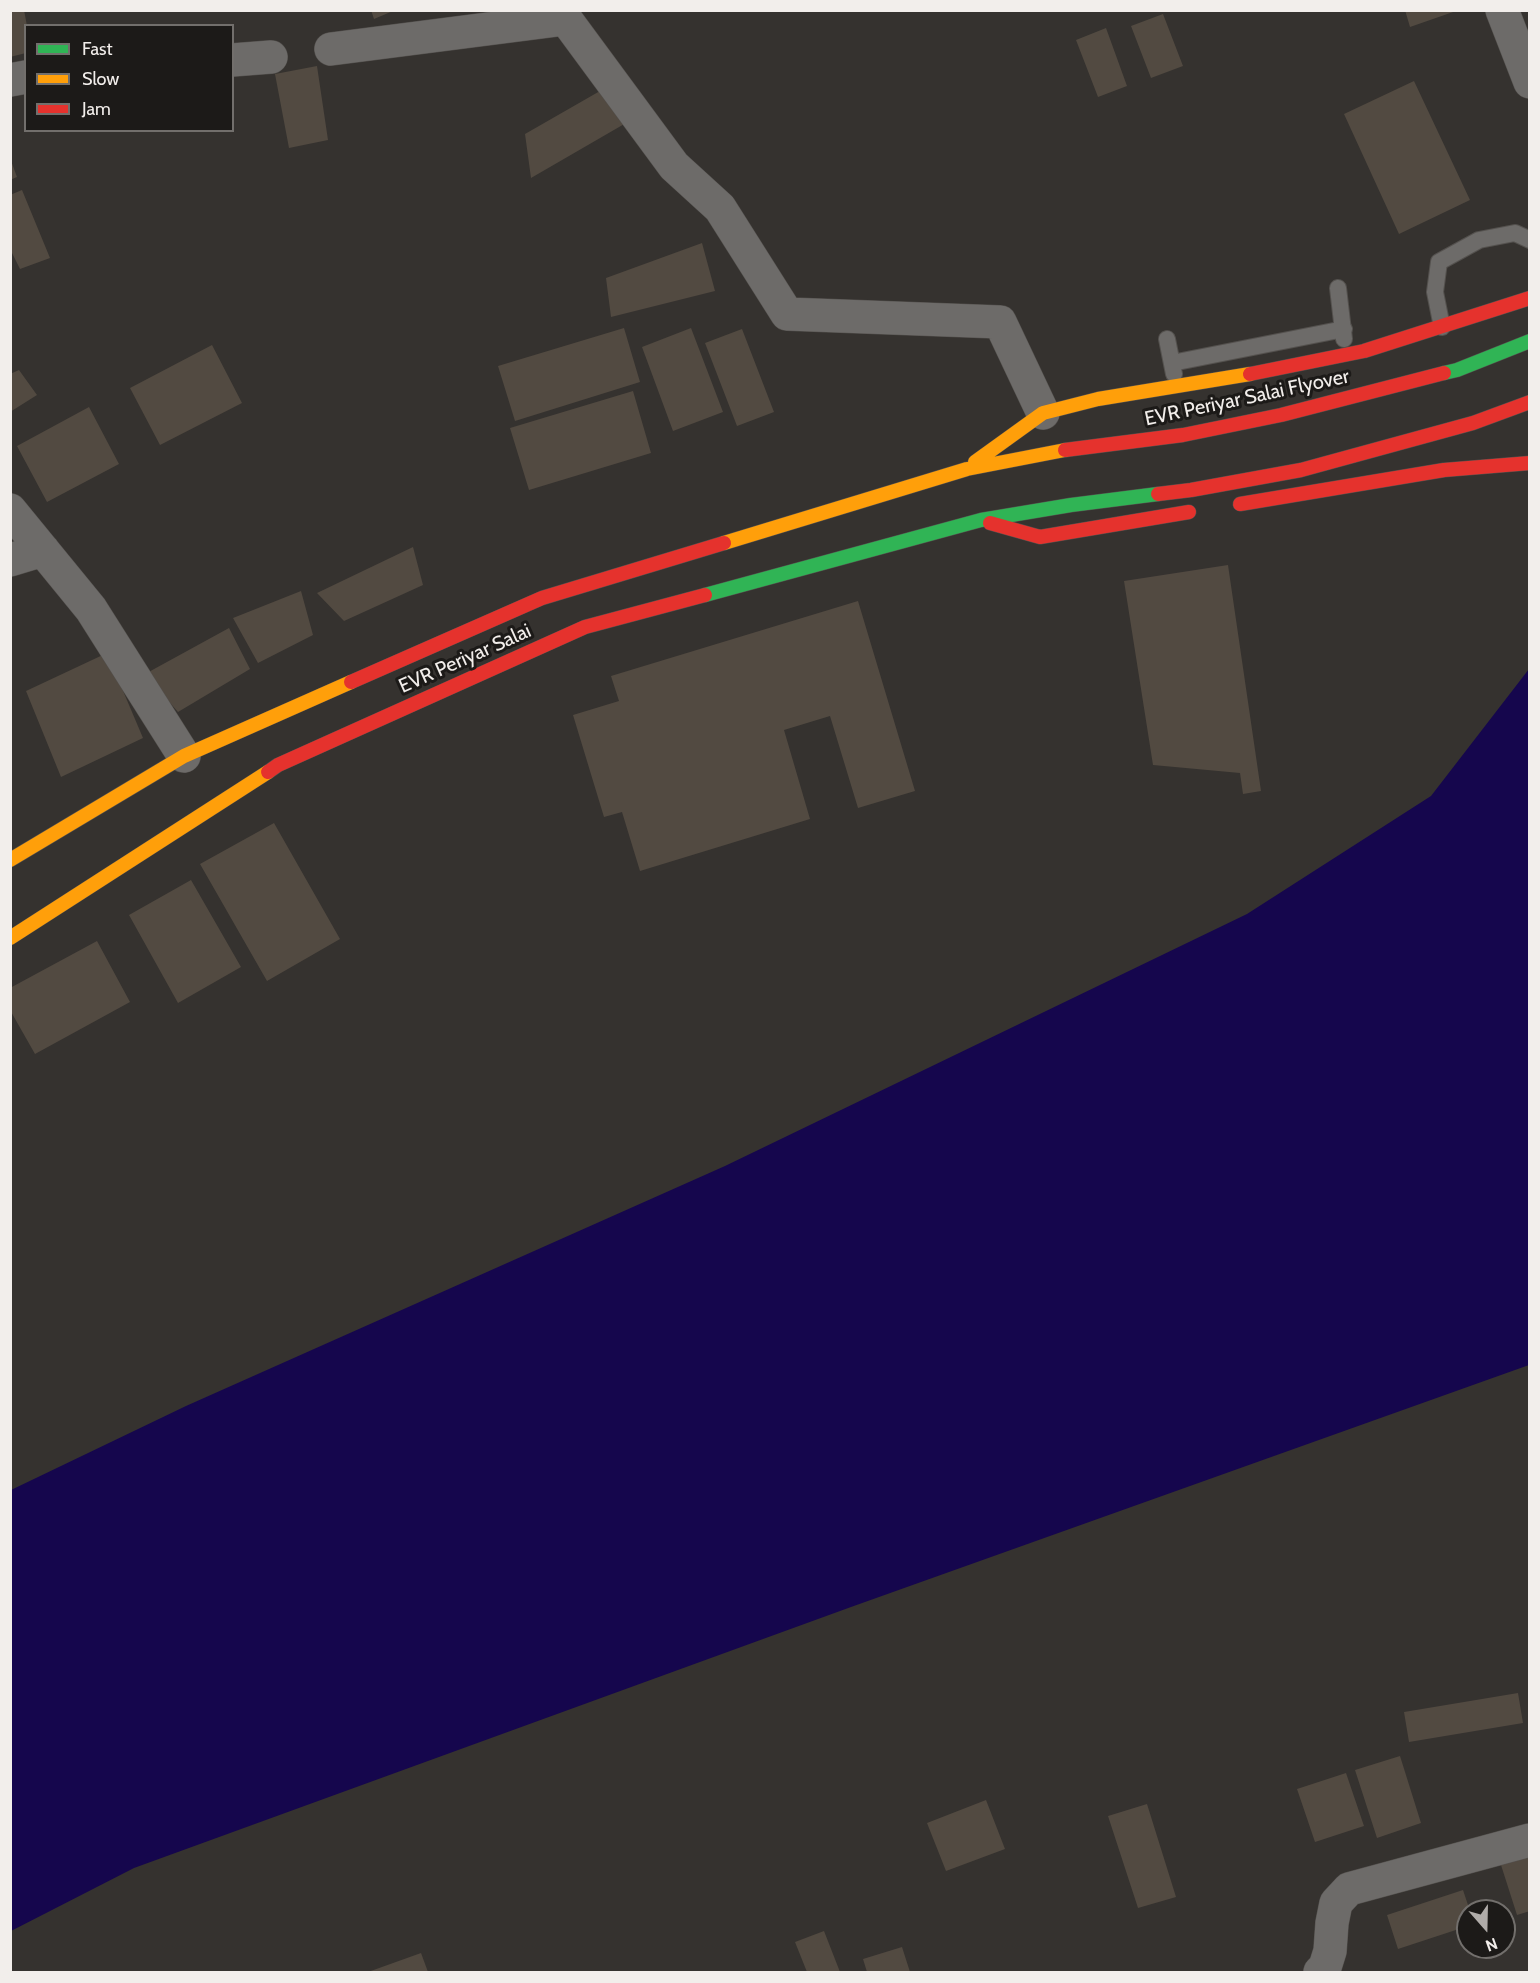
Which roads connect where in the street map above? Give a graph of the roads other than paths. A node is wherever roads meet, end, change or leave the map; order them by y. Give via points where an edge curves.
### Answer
1 (1502, 10) edge
2 (562, 15) edge
3 (331, 49) dead end
4 (271, 57) dead end
5 (234, 60) edge
6 (1530, 82) edge
7 (1530, 240) edge
8 (1338, 288) dead end
9 (1530, 298) edge
10 (1442, 327) junction
11 (1344, 329) junction
12 (1167, 339) dead end
13 (1530, 340) edge
14 (1347, 354) junction
15 (1172, 363) junction
16 (1176, 387) junction
17 (1530, 402) edge
18 (1043, 413) junction
19 (1530, 464) edge
20 (967, 469) junction
21 (1224, 506) dead end
22 (10, 510) edge
23 (1201, 510) dead end
24 (981, 520) junction
25 (43, 550) junction
26 (10, 560) edge
27 (184, 756) junction
28 (10, 860) edge
29 (10, 938) edge
30 (1530, 1840) edge
31 (1320, 1972) edge

1 - 6 street
2 - 3 street
2 - 18 street via 674,166 720,208 787,314 1000,322
4 - 5 street
7 - 10 lane via 1515,234 1479,240 1439,262 1435,292
8 - 11 lane
9 - 10 main road
10 - 14 main road
11 - 14 lane
11 - 15 lane
12 - 15 lane
13 - 20 main road, EVR Periyar Salai Flyover via 1457,370 1281,415 1183,435 1065,450
14 - 16 main road
15 - 16 lane
16 - 18 main road via 1098,399
17 - 24 main road via 1473,423 1301,470
18 - 20 main road
19 - 21 main road via 1444,470
20 - 27 main road, EVR Periyar Salai via 542,598
22 - 25 street
23 - 24 main road via 1040,537
24 - 29 main road, EVR Periyar Salai via 585,627 278,765
25 - 26 street
25 - 27 street via 92,609
27 - 28 main road, EVR Periyar Salai
30 - 31 street via 1349,1889 1336,1903 1330,1951

